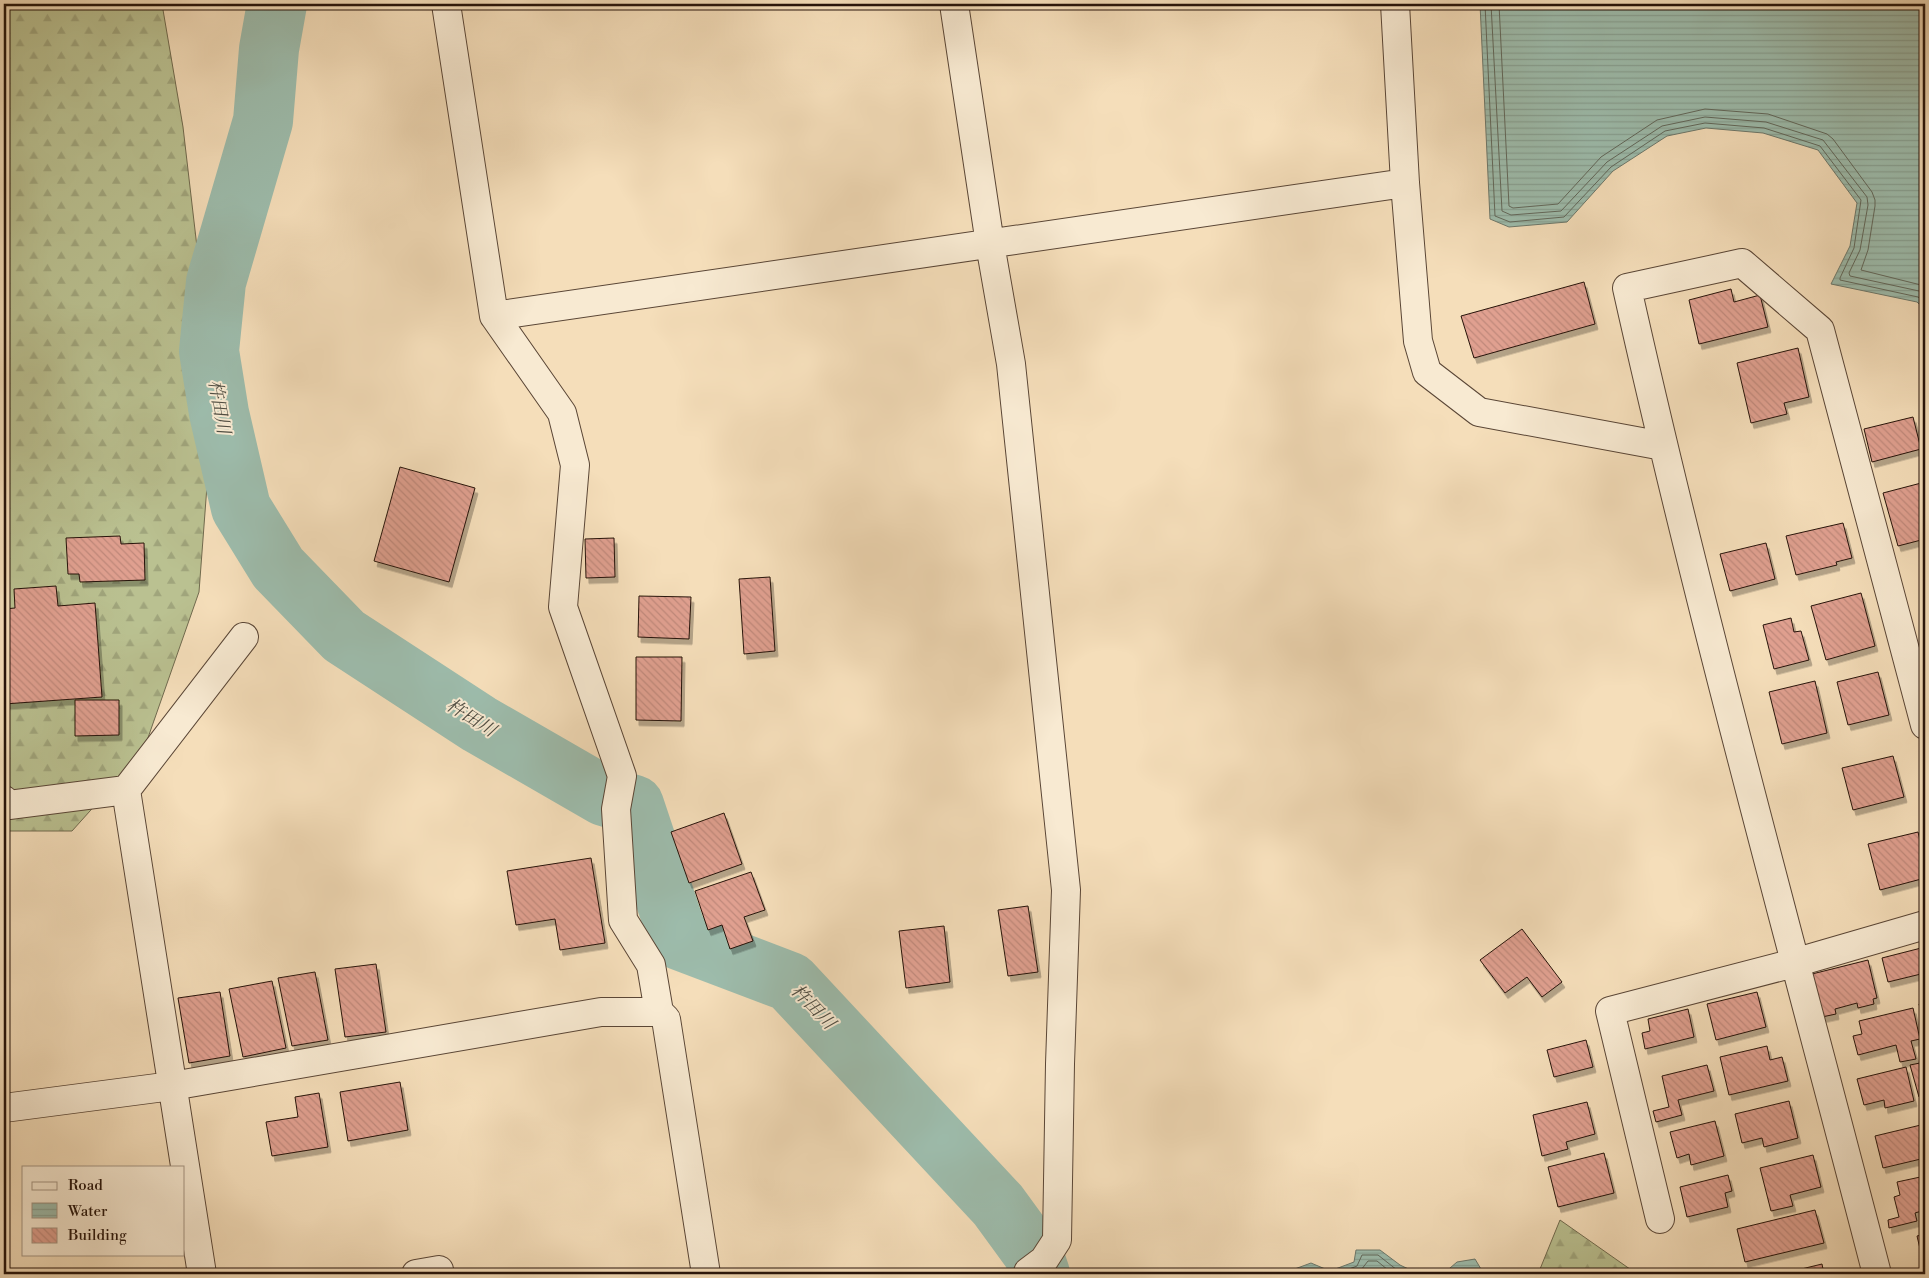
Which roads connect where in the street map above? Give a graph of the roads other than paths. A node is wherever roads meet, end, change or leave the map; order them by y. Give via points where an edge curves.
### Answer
1 (446, 4) edge
2 (954, 4) edge
3 (1395, 4) edge
4 (1405, 183) junction
5 (990, 244) junction
6 (494, 316) junction
7 (1663, 446) junction
8 (244, 637) dead end
9 (1925, 725) edge
10 (126, 790) junction
11 (4, 800) edge
12 (1925, 925) edge
13 (1794, 963) junction
14 (659, 1012) junction
15 (172, 1086) junction
16 (4, 1108) edge
17 (185, 1166) edge
18 (185, 1167) edge
19 (1660, 1219) dead end
20 (1033, 1269) edge
21 (202, 1274) edge
22 (706, 1274) edge
23 (1878, 1274) edge

1 - 6 street
2 - 5 street
3 - 4 street
4 - 5 street
4 - 7 street via 1418,341 1427,372 1479,412
5 - 6 street
5 - 20 street via 1011,364 1066,890 1057,1240
6 - 14 street via 562,413 575,465 563,607 622,776 618,799 624,920 651,965
7 - 9 street via 1627,288 1742,263 1820,330
7 - 13 street
8 - 10 street
10 - 11 street via 9,805
10 - 15 street
12 - 13 street
13 - 19 street via 1610,1010
13 - 23 street
14 - 15 street via 601,1012
14 - 22 street via 666,1019
15 - 16 street
15 - 17 street
18 - 21 street

